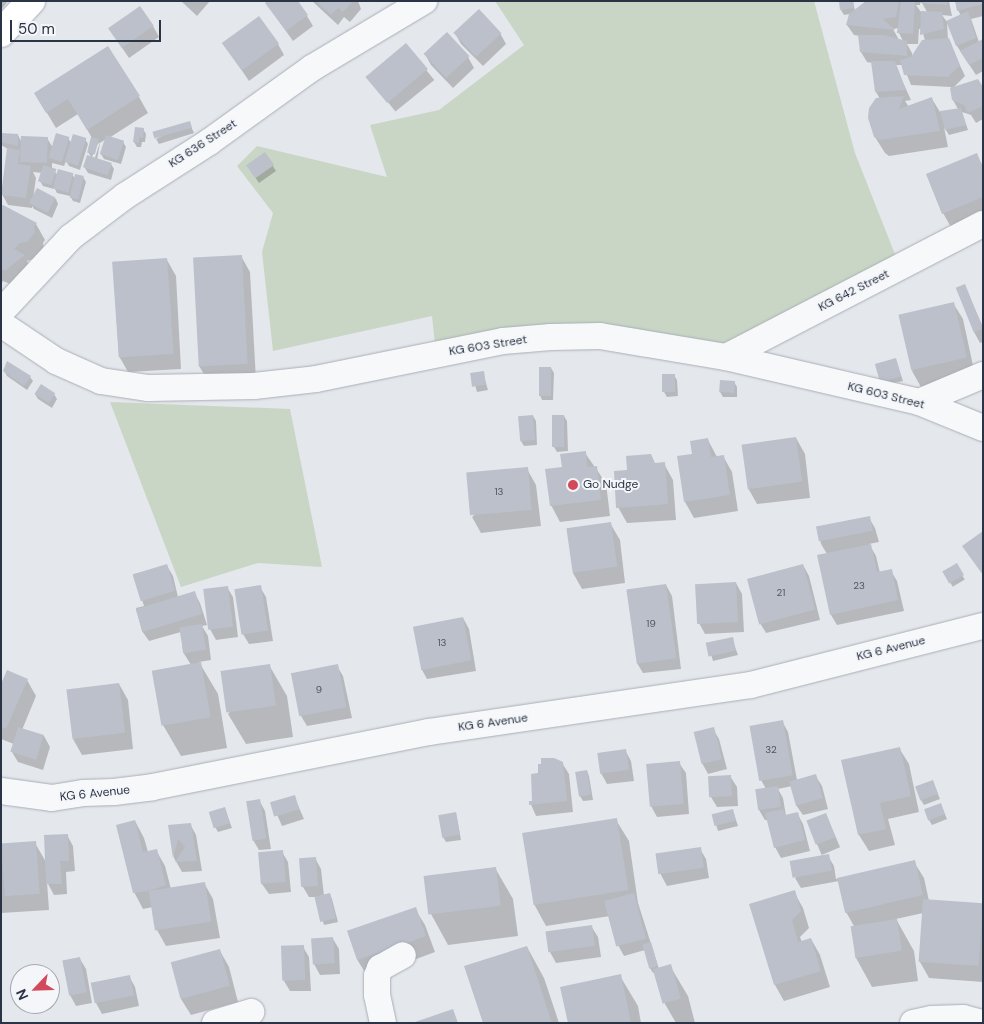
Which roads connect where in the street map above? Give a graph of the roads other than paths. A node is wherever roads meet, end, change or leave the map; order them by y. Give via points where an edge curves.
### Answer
1 (31, 1) edge
2 (413, 4) edge
3 (1, 33) edge
4 (983, 224) edge
5 (1, 312) edge
6 (1, 324) edge
7 (726, 357) junction
8 (983, 375) edge
9 (919, 402) junction
10 (983, 428) edge
11 (983, 626) edge
12 (1, 791) edge
13 (404, 955) dead end
14 (251, 1012) dead end
15 (215, 1023) edge
16 (383, 1023) edge
17 (914, 1023) edge
18 (982, 1023) edge

1 - 3 main road
2 - 5 street, KG 636 Street via 312,68 209,142 125,196 71,237
4 - 7 street, KG 642 Street
6 - 7 street, KG 603 Street via 65,365 101,381 148,388 254,386 307,380 503,341 552,337 600,336
7 - 9 street, KG 603 Street
8 - 9 street
9 - 10 street, KG 603 Street
11 - 12 street, KG 6 Avenue via 751,685 429,732 153,787 52,798
13 - 16 street via 380,968 377,976
14 - 15 street
17 - 18 street via 963,1018

